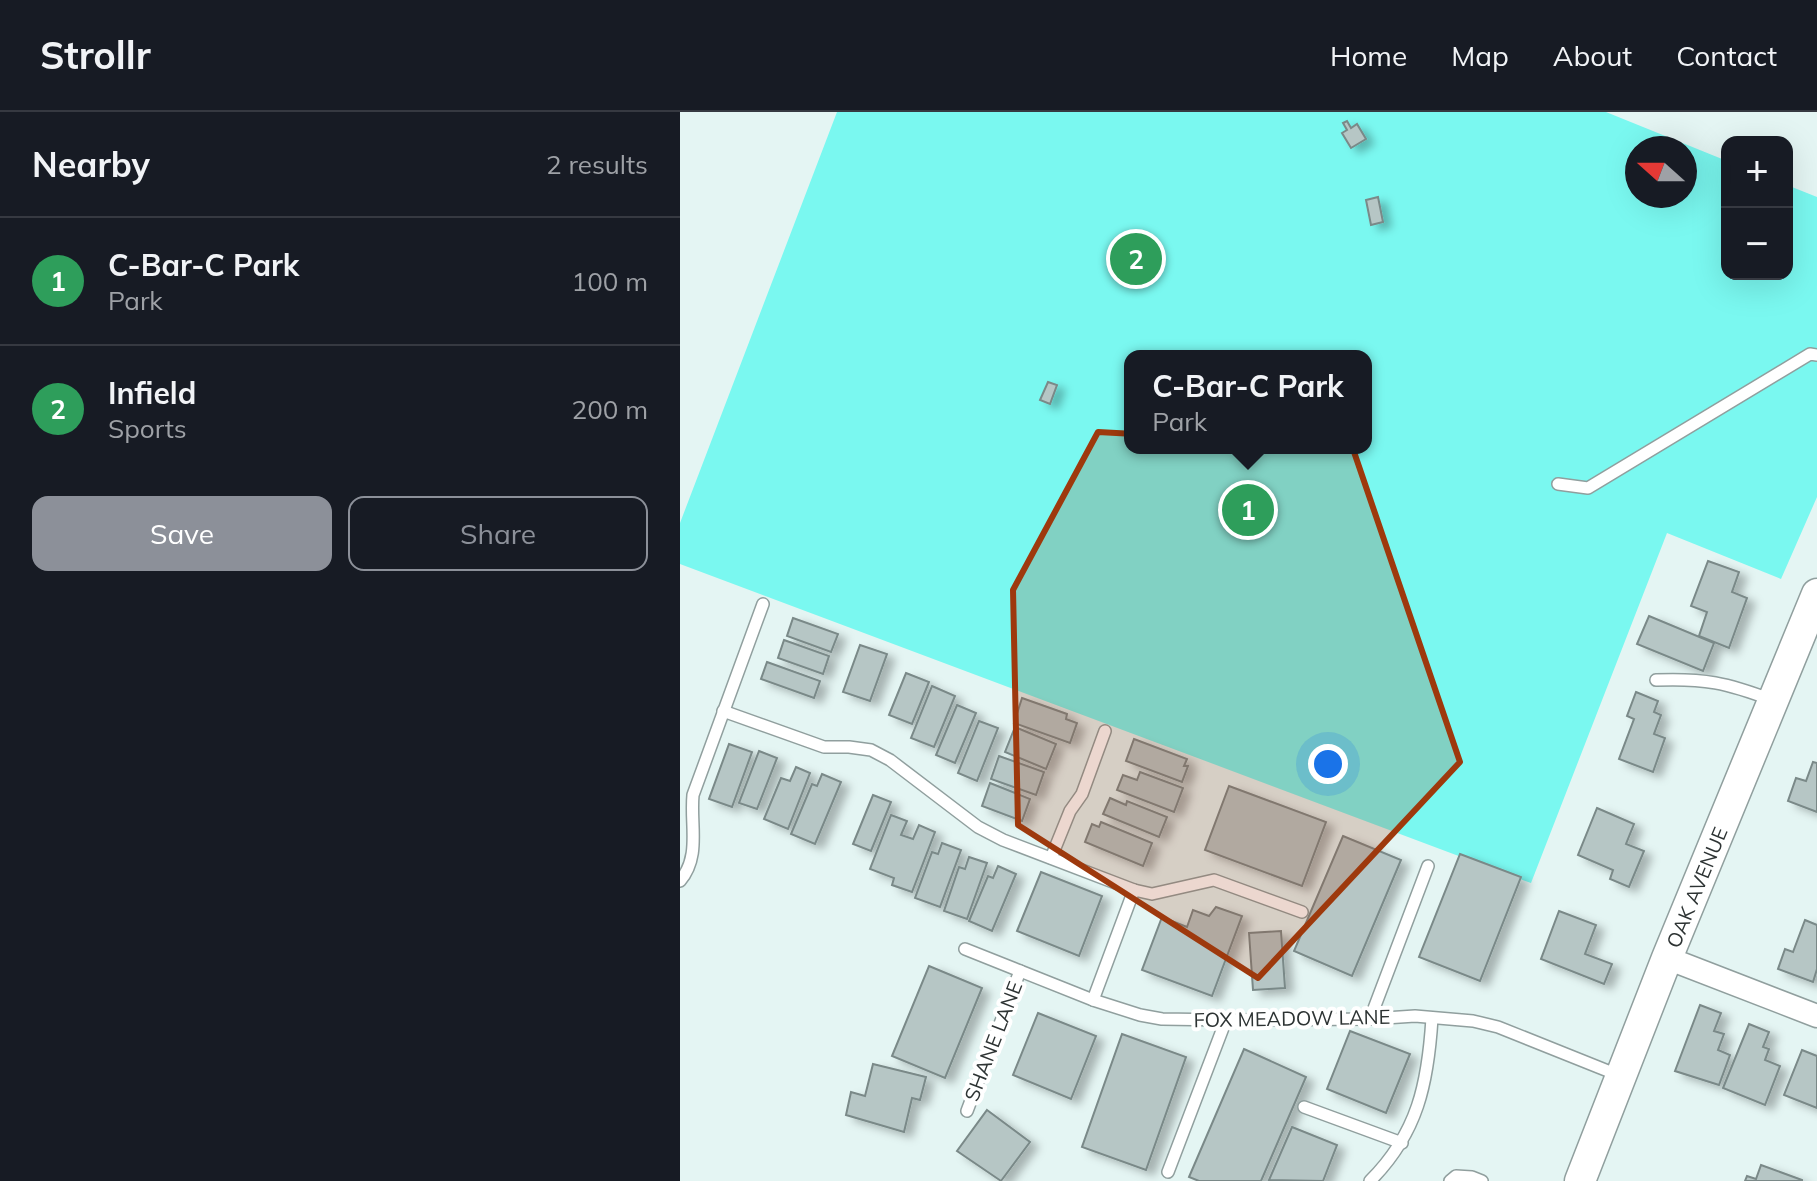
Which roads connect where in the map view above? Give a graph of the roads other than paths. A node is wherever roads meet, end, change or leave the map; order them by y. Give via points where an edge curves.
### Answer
1 (1817, 355) edge
2 (1558, 484) dead end
3 (1817, 594) edge
4 (763, 604) dead end
5 (1656, 680) dead end
6 (1773, 700) junction
7 (723, 711) junction
8 (1105, 731) dead end
9 (1051, 858) junction
10 (1428, 866) dead end
11 (680, 881) edge
12 (1134, 890) junction
13 (1302, 912) dead end
14 (965, 949) dead end
15 (1667, 958) junction
16 (1020, 971) junction
17 (1093, 1000) junction
18 (1817, 1016) edge
19 (1432, 1018) junction
20 (1370, 1019) junction
21 (1226, 1020) junction
22 (1622, 1076) junction
23 (1304, 1107) dead end
24 (967, 1111) dead end
25 (1402, 1143) junction
26 (1168, 1172) dead end
27 (1370, 1181) edge
28 (1450, 1181) edge
29 (1482, 1181) edge
30 (1580, 1181) edge

1 - 2 lane via 1810,354 1588,488
3 - 6 main road, OAK AVENUE
4 - 7 lane
5 - 6 lane via 1706,679
6 - 15 main road, OAK AVENUE
7 - 9 lane via 824,747 871,750 978,827
7 - 11 lane via 693,795 693,856
8 - 9 lane
9 - 12 lane
10 - 20 lane
12 - 13 lane via 1152,894 1214,880
12 - 17 lane
14 - 16 lane, FOX MEADOW LANE
15 - 18 street
15 - 22 main road, OAK AVENUE
16 - 17 lane, FOX MEADOW LANE
16 - 24 lane, SHANE LANE
17 - 21 lane, FOX MEADOW LANE via 1162,1019
19 - 20 lane, FOX MEADOW LANE
19 - 22 lane, FOX MEADOW LANE via 1498,1027
19 - 25 lane via 1424,1089
20 - 21 lane, FOX MEADOW LANE
21 - 26 lane
22 - 30 main road, OAK AVENUE
23 - 25 lane
25 - 27 lane
28 - 29 lane via 1456,1176

